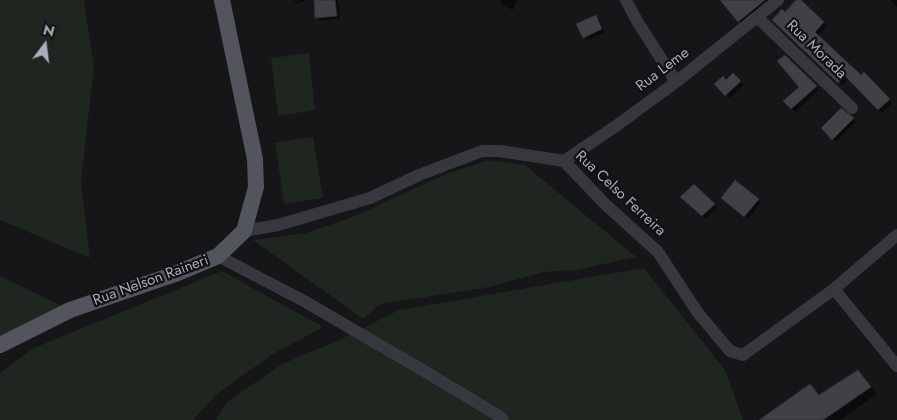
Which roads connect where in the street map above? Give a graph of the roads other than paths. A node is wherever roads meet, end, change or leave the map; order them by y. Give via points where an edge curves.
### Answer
1 (222, 0) edge
2 (626, 0) edge
3 (778, 0) edge
4 (757, 17) junction
5 (676, 82) junction
6 (852, 108) dead end
7 (564, 162) junction
8 (244, 231) junction
9 (897, 235) edge
10 (218, 256) junction
11 (834, 289) junction
12 (0, 346) edge
13 (897, 366) edge
14 (503, 420) edge

1 - 8 main road via 254,158 256,187
2 - 5 street
3 - 4 street, Rua Leme
4 - 5 street, Rua Leme
4 - 6 street, Rua Morada
5 - 7 street, Rua Leme
7 - 8 street, Rua Celso Ferreira via 482,151 370,198 278,225
7 - 11 street, Rua Celso Ferreira via 658,252 698,313 730,351 743,355
8 - 10 main road, Rua Nelson Raineri
9 - 11 street, Rua Celso Ferreira
10 - 12 main road, Rua Nelson Raineri via 70,310
10 - 14 street via 312,305
11 - 13 street

